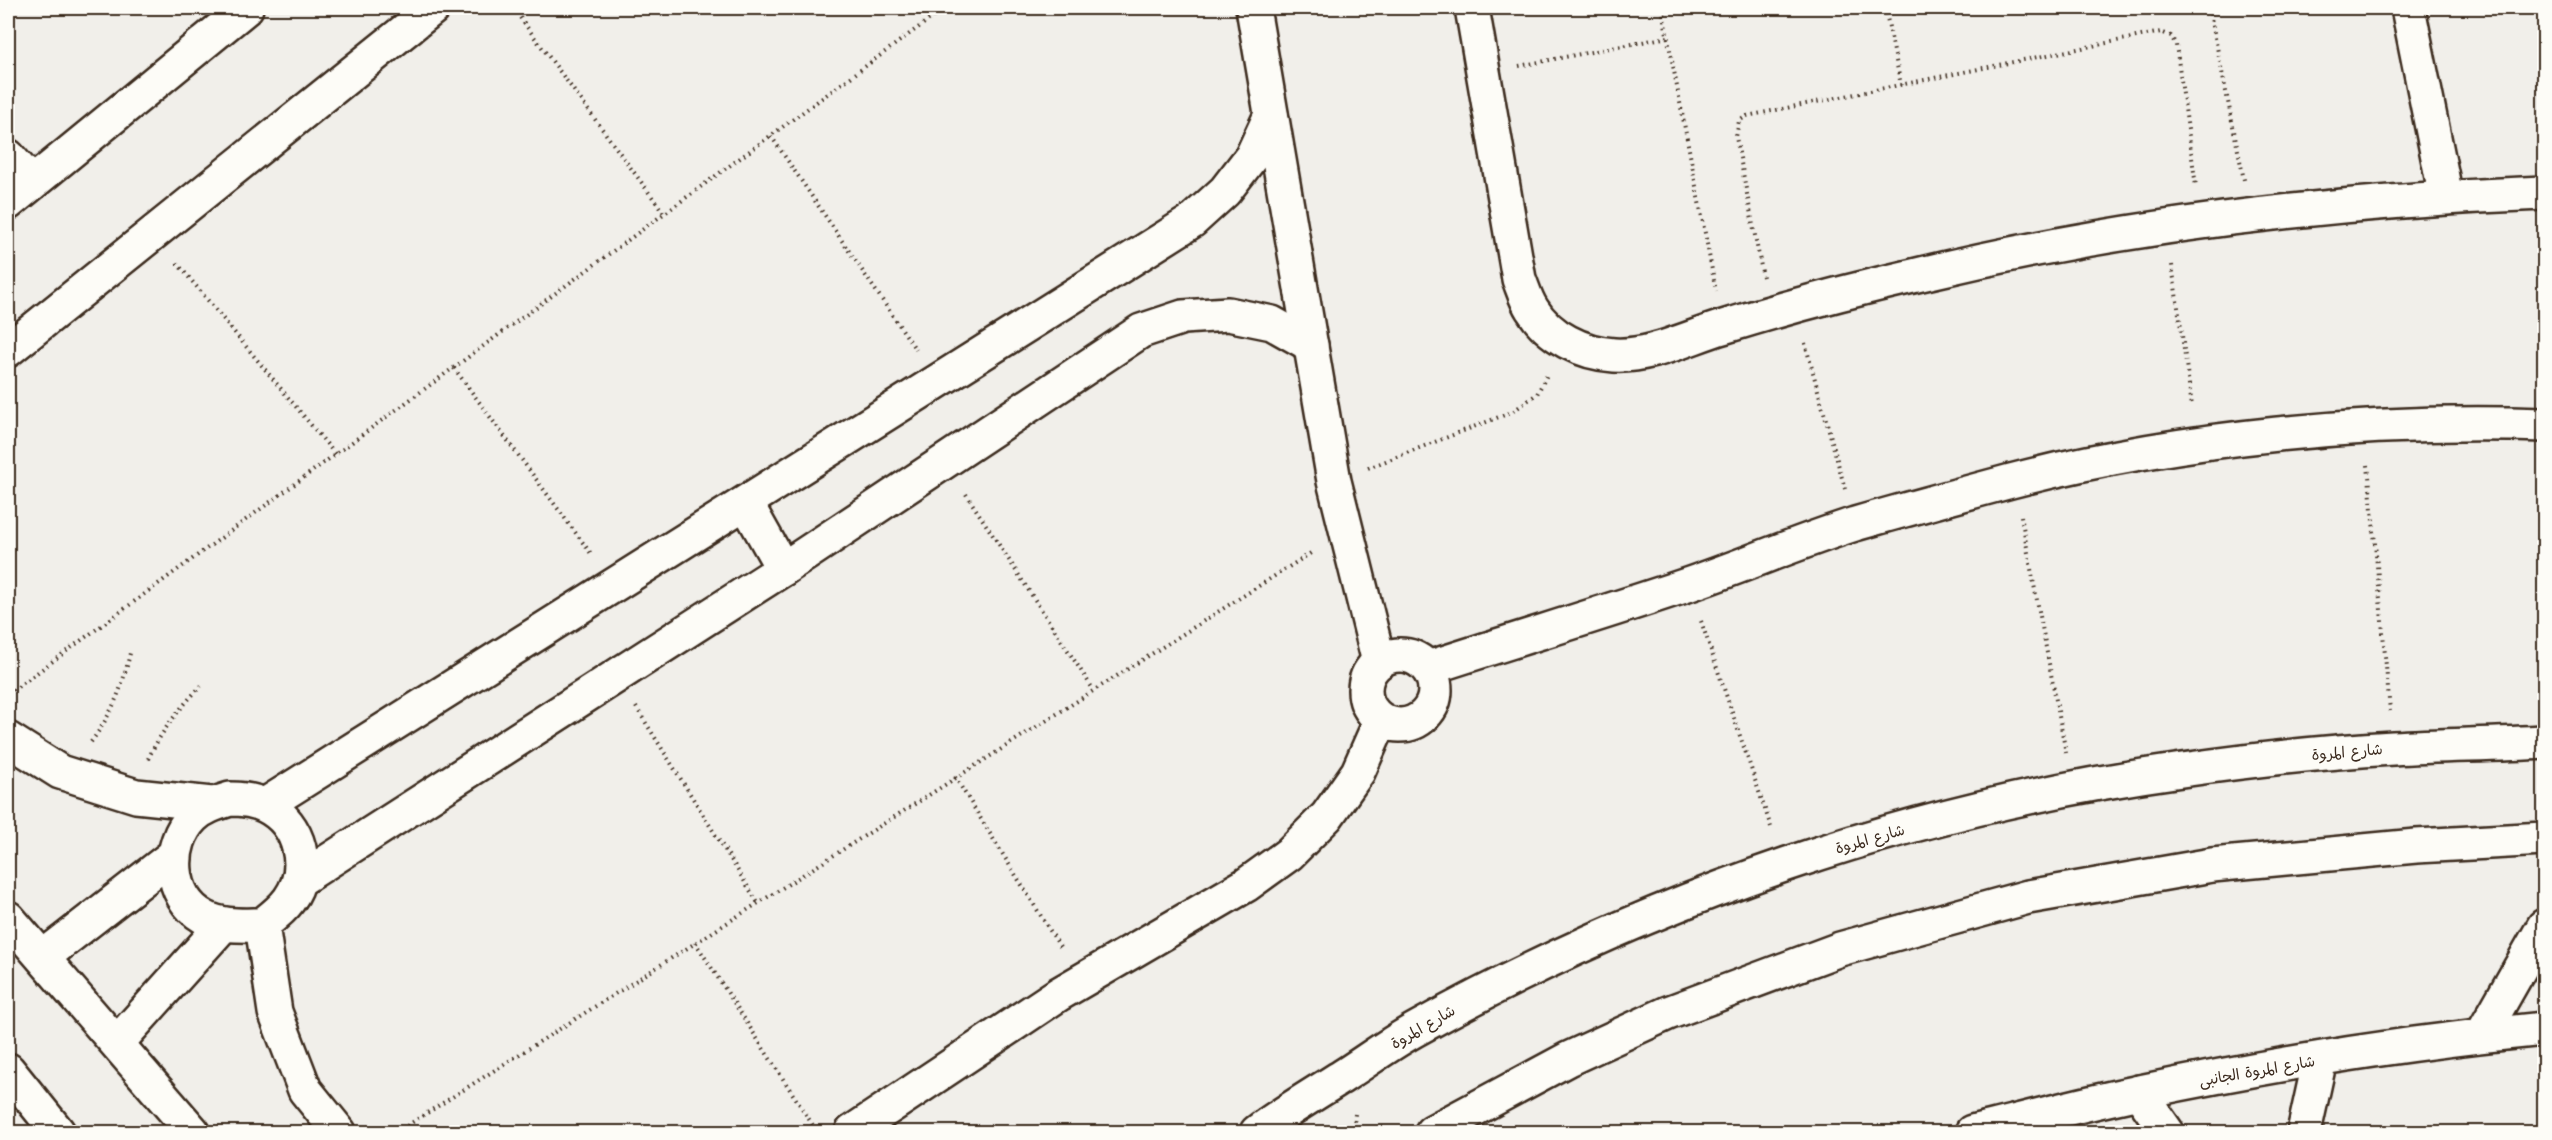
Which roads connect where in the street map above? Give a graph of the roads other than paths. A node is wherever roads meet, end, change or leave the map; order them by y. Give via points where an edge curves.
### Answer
1 (246, 8) edge
2 (433, 8) edge
3 (1253, 8) edge
4 (1472, 8) edge
5 (2408, 8) edge
6 (1270, 115) junction
7 (8, 156) edge
8 (20, 193) edge
9 (2544, 193) edge
10 (2446, 197) junction
11 (1311, 345) junction
12 (8, 350) edge
13 (2544, 425) edge
14 (746, 503) junction
15 (783, 569) junction
16 (1379, 662) junction
17 (1428, 668) junction
18 (1381, 720) junction
19 (8, 739) edge
20 (2544, 742) edge
21 (212, 804) junction
22 (265, 805) junction
23 (2544, 839) edge
24 (174, 855) junction
25 (299, 880) junction
26 (8, 918) edge
27 (224, 925) junction
28 (262, 926) junction
29 (2544, 926) edge
30 (43, 957) junction
31 (2544, 1029) edge
32 (2481, 1035) junction
33 (117, 1043) junction
34 (2320, 1059) junction
35 (8, 1070) edge
36 (2139, 1092) junction
37 (1267, 1130) edge
38 (58, 1132) edge
39 (193, 1132) edge
40 (339, 1132) edge
41 (852, 1132) edge
42 (1432, 1132) edge
43 (1972, 1132) edge
44 (2167, 1132) edge
45 (2304, 1132) edge

1 - 8 street
2 - 12 street
3 - 6 street
4 - 10 street via 1519,279 1532,309 1554,334 1583,349 1615,355 1647,351 1917,274 2166,227 2324,207
5 - 10 street
6 - 11 street
6 - 14 street via 1252,156 1225,192 1192,221
7 - 8 street
9 - 10 street
11 - 15 street via 1272,323 1228,314 1183,317 1141,331
11 - 16 street via 1334,481
13 - 17 street via 2365,428 2198,445 2014,480 1855,524 1689,585
14 - 15 street
14 - 22 street
15 - 25 street
16 - 17 street via 1396,655 1413,657
16 - 18 street via 1365,684 1368,704
17 - 18 street via 1434,680 1431,708 1408,723
18 - 41 street via 1352,780 1327,816 1289,854 1246,885 1082,981
19 - 21 street via 60,772 136,796
20 - 37 street, شارع المروة via 2393,748 2179,770 1976,810 1784,865 1570,948 1415,1029
21 - 22 street via 230,799
21 - 24 street via 194,816 180,834
22 - 25 street via 280,815 299,844
23 - 42 street via 2416,846 2212,866 2028,897 1840,949 1668,1013 1568,1059
24 - 27 street via 175,878 185,899 202,916
24 - 30 street
25 - 28 street via 289,901
26 - 30 street
27 - 28 street
27 - 33 street
28 - 40 street via 275,1012 304,1090
29 - 32 street
30 - 33 street
31 - 32 street, شارع المروة الجانبى
32 - 34 street, شارع المروة الجانبى
33 - 39 street
34 - 36 street, شارع المروة الجانبى
34 - 45 street
35 - 38 street
36 - 43 street, شارع المروة الجانبى
36 - 44 street

